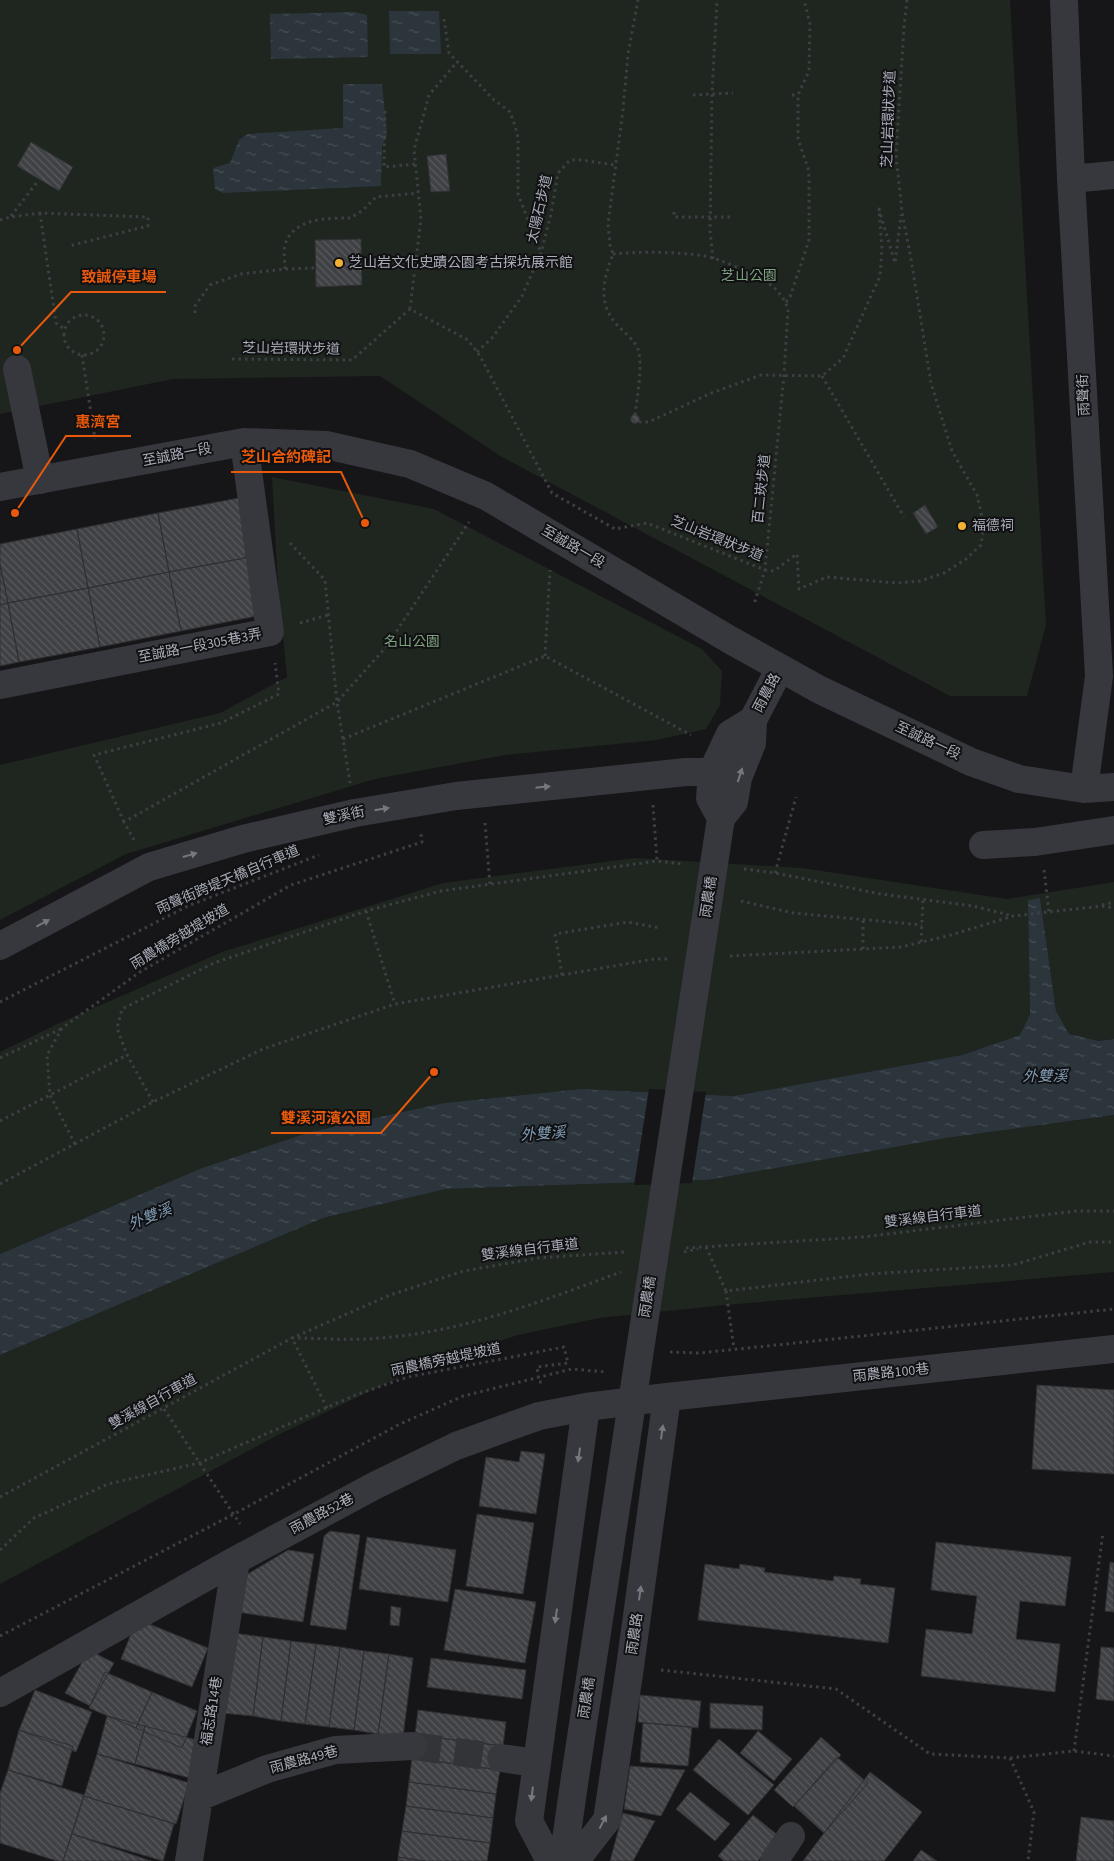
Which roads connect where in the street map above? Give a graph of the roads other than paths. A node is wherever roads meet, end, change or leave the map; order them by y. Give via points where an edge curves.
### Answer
1 (1064, 0) edge
2 (1114, 175) edge
3 (1071, 179) junction
4 (17, 370) dead end
5 (244, 442) junction
6 (40, 480) junction
7 (0, 487) edge
8 (780, 668) junction
9 (0, 685) edge
10 (753, 720) junction
11 (712, 772) junction
12 (1114, 787) edge
13 (1084, 789) junction
14 (721, 818) junction
15 (1114, 830) edge
16 (983, 845) dead end
17 (0, 946) edge
18 (1114, 1349) edge
19 (667, 1396) junction
20 (586, 1407) junction
21 (236, 1560) junction
22 (0, 1693) edge
23 (414, 1746) tunnel mouth
24 (501, 1758) tunnel mouth
25 (536, 1763) junction
26 (199, 1796) junction
27 (791, 1836) dead end
28 (189, 1861) edge
29 (550, 1861) edge
30 (563, 1861) edge
31 (575, 1861) edge
32 (774, 1861) edge

1 - 3 street, 雨聲街
2 - 3 street
3 - 13 street, 雨聲街 via 1099,676
4 - 6 street
5 - 6 street, 至誠路一段
5 - 8 street, 至誠路一段 via 326,445 410,464 486,496
5 - 9 street, 至誠路一段305巷3弄 via 270,632
6 - 7 street, 至誠路一段
8 - 10 street, 雨農路
8 - 13 street, 至誠路一段 via 971,762 1019,779
10 - 11 street, 雨農路 via 730,734
14 -> 10 street via 734,802 738,778 752,743
11 - 14 street, 雨農路 via 710,798
17 -> 11 street, 雙溪街 via 149,867 243,839 355,813 466,795
12 - 13 street, 至誠路一段
14 - 30 street, 雨農橋, bridge
15 - 16 street via 1035,842
18 - 19 street, 雨農路100巷
19 - 20 street, 雨農路52巷
31 -> 19 street, 雨農路 via 607,1820
20 - 21 street, 雨農路52巷 via 539,1416 456,1446
20 -> 25 street
21 - 22 street, 雨農路52巷
21 - 26 street, 福志路14巷
23 - 26 street, 雨農路49巷 via 335,1750 267,1769
24 - 25 street
25 -> 29 street via 529,1821
26 - 28 street, 福志路14巷
27 - 32 street

